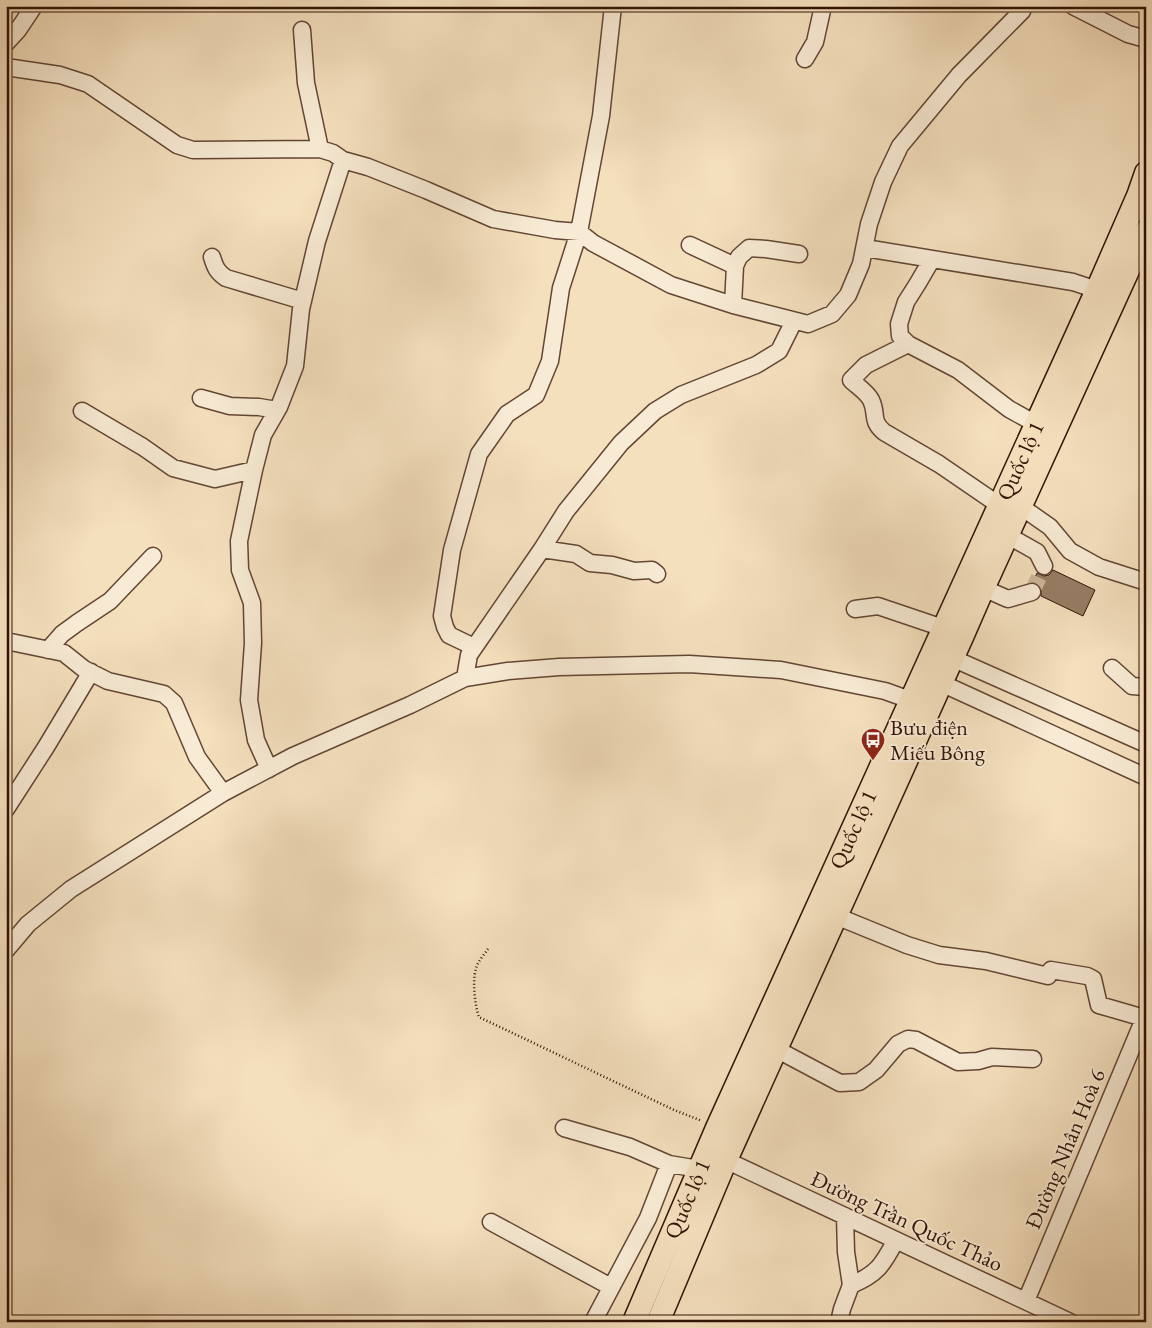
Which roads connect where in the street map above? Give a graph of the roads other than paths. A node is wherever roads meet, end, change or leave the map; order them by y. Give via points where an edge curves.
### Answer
1 (34, 6) edge
2 (613, 6) edge
3 (823, 6) edge
4 (1024, 6) edge
5 (1073, 6) edge
6 (302, 30) dead end
7 (1146, 39) edge
8 (6, 43) edge
9 (805, 59) dead end
10 (6, 67) edge
11 (320, 149) junction
12 (343, 160) junction
13 (1146, 172) edge
14 (579, 232) junction
15 (1146, 232) edge
16 (690, 245) dead end
17 (865, 248) junction
18 (799, 254) dead end
19 (212, 257) dead end
20 (932, 259) junction
21 (734, 266) junction
22 (1097, 290) junction
23 (303, 300) junction
24 (733, 305) junction
25 (794, 321) junction
26 (908, 344) junction
27 (201, 398) dead end
28 (277, 410) junction
29 (82, 411) dead end
30 (1036, 424) junction
31 (254, 470) junction
32 (1010, 505) junction
33 (998, 530) junction
34 (542, 549) junction
35 (153, 556) dead end
36 (1044, 566) dead end
37 (657, 574) dead end
38 (1146, 582) edge
39 (983, 588) junction
40 (1032, 592) dead end
41 (855, 609) dead end
42 (943, 628) junction
43 (6, 641) edge
44 (474, 647) junction
45 (48, 650) junction
46 (952, 658) junction
47 (1112, 668) dead end
48 (91, 672) junction
49 (466, 678) junction
50 (941, 683) junction
51 (1146, 687) edge
52 (919, 706) junction
53 (1146, 744) edge
54 (269, 768) junction
55 (1146, 777) edge
56 (223, 793) junction
57 (6, 808) edge
58 (836, 916) junction
59 (6, 950) edge
60 (1145, 1016) edge
61 (776, 1049) junction
62 (1033, 1059) dead end
63 (564, 1128) dead end
64 (710, 1160) junction
65 (670, 1164) junction
66 (845, 1216) junction
67 (491, 1222) dead end
68 (896, 1240) junction
69 (851, 1285) junction
70 (611, 1287) junction
71 (1026, 1301) junction
72 (594, 1322) edge
73 (634, 1322) edge
74 (658, 1322) edge
75 (839, 1322) edge
76 (1070, 1322) edge

1 - 8 street
2 - 14 street via 601,116
3 - 9 street via 816,42
4 - 17 street via 959,75 900,146 868,224
5 - 7 street via 1128,34
6 - 11 street via 306,84
10 - 11 street via 60,75 88,84 177,145 193,150
11 - 12 street
12 - 14 street via 368,167 492,219
12 - 23 street via 317,241
13 - 22 highway, Quốc lộ 1
14 - 24 street via 593,243 671,285
14 - 44 street via 561,288 550,361 536,395 507,414 479,454 452,550 442,616 450,635
15 - 32 highway, Quốc lộ 1
16 - 21 street
17 - 20 street
17 - 25 street via 862,264 848,294 832,314 808,324
18 - 21 street via 749,248
19 - 23 street via 215,268 226,278
20 - 22 street via 1074,282
20 - 26 street via 906,302 899,324 900,336
21 - 24 street
22 - 30 highway, Quốc lộ 1
23 - 28 street via 295,366
24 - 25 street
25 - 34 street via 780,351 756,365 681,394 655,411 621,443 566,512
26 - 30 street via 958,370 1009,409
26 - 32 street via 866,365 851,380 870,397 878,427
27 - 28 street via 230,406
28 - 31 street via 263,435
29 - 31 street via 173,468 215,480
30 - 32 highway, Quốc lộ 1
31 - 54 street via 239,541 240,570 252,603 253,643 248,700 256,740
32 - 33 highway, Quốc lộ 1
32 - 38 street via 1050,527 1070,551 1099,567
33 - 36 street via 1037,552
33 - 39 highway, Quốc lộ 1
33 - 42 highway, Quốc lộ 1
34 - 37 street via 576,554 590,563 634,571 652,570
34 - 44 street
35 - 45 street via 110,601 62,634
39 - 40 street via 1008,599
39 - 46 highway, Quốc lộ 1
41 - 42 street via 878,606
42 - 52 highway, Quốc lộ 1
43 - 45 street
44 - 49 street via 469,655
45 - 48 street via 64,653
46 - 50 highway, Quốc lộ 1
46 - 53 street
47 - 51 street via 1132,686
48 - 56 street via 108,681 164,694 174,704 197,757
48 - 57 street
49 - 52 street via 559,667 689,664 781,670 885,691
49 - 54 street
50 - 52 highway, Quốc lộ 1
50 - 55 street
52 - 58 highway, Quốc lộ 1
52 - 64 highway, Quốc lộ 1 via 717,1128
54 - 56 street
56 - 59 street via 72,889 28,924
58 - 60 street via 939,955 986,961 1048,976 1051,970 1086,976 1093,979 1099,1004
58 - 61 highway, Quốc lộ 1
60 - 71 street, Đường Nhân Hoà 6
61 - 62 street via 840,1083 860,1082 908,1038 958,1062 992,1057
61 - 64 highway, Quốc lộ 1
63 - 65 street, Đường Trần Quốc Thảo via 630,1147
64 - 65 street, Đường Trần Quốc Thảo
64 - 66 street, Đường Trần Quốc Thảo
64 - 73 highway, Quốc lộ 1
64 - 74 highway, Quốc lộ 1
65 - 70 street via 648,1218
66 - 68 street, Đường Trần Quốc Thảo
66 - 69 street
67 - 70 street
68 - 69 street via 878,1269
68 - 71 street, Đường Trần Quốc Thảo
69 - 75 street
70 - 72 street
71 - 76 street, Đường Trần Quốc Thảo

